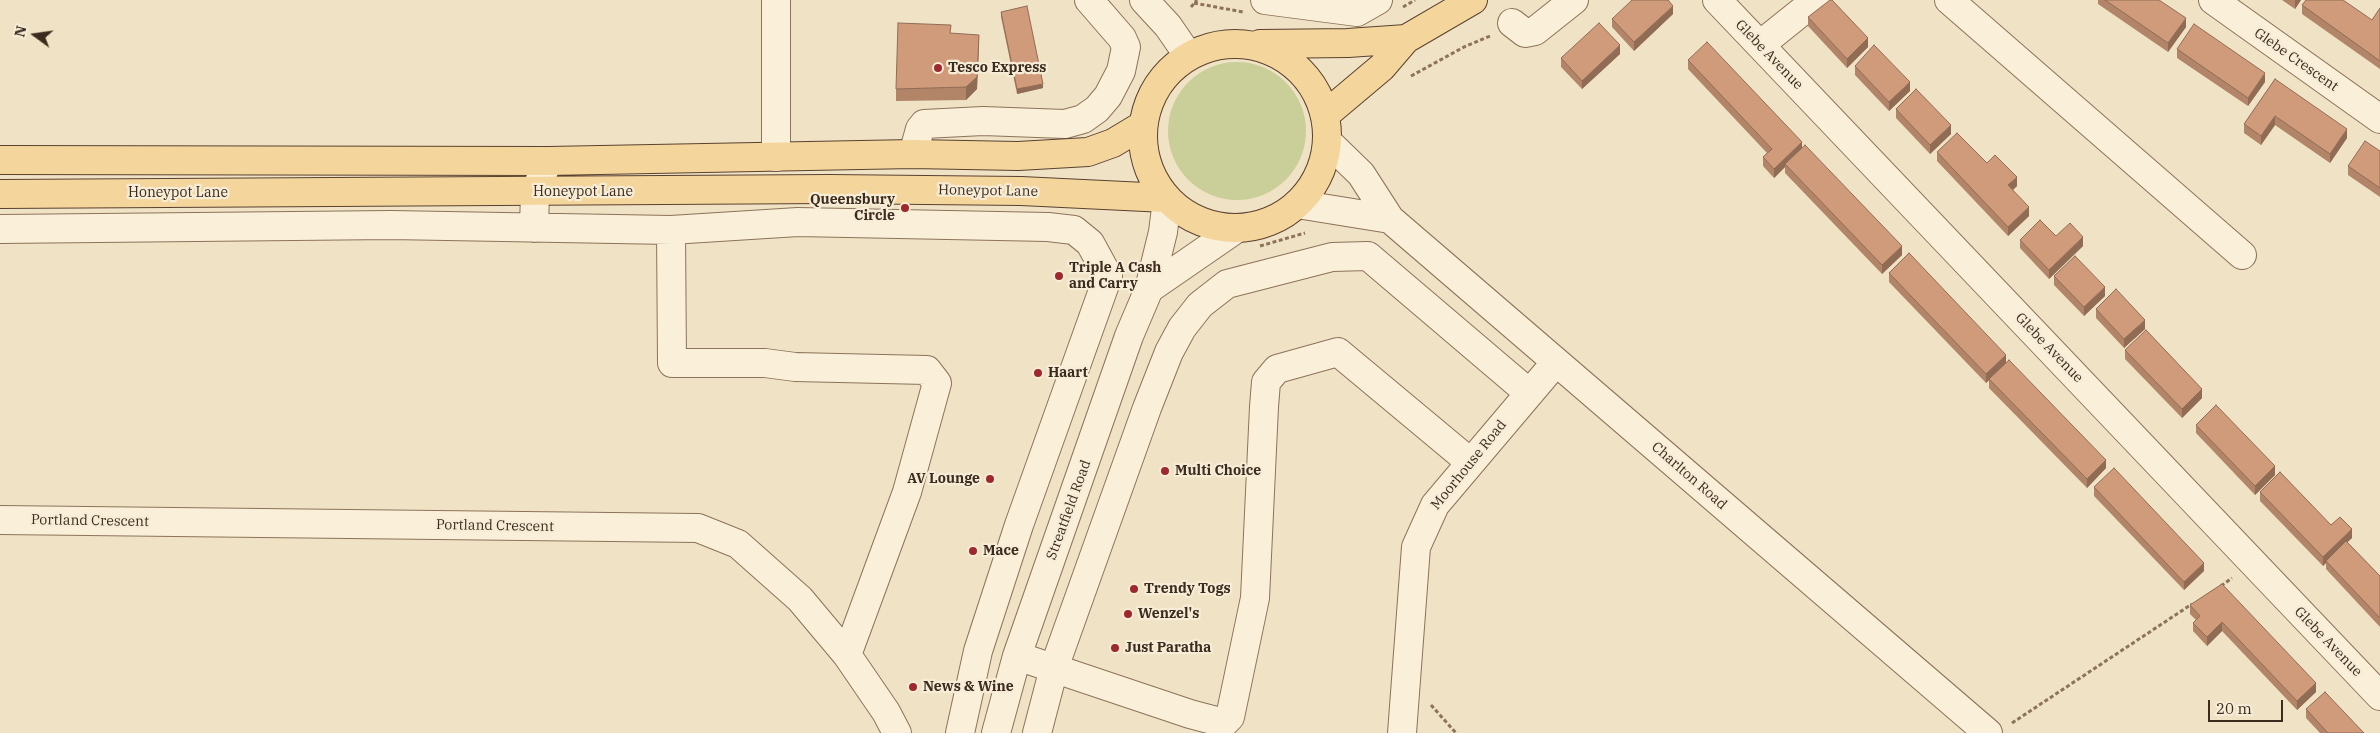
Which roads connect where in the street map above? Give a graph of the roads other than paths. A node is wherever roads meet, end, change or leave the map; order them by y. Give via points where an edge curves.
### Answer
1 (776, 0) edge
2 (1089, 0) edge
3 (1144, 0) edge
4 (1265, 0) edge
5 (1378, 0) edge
6 (1473, 0) edge
7 (1574, 0) edge
8 (1717, 0) edge
9 (1816, 0) edge
10 (1949, 0) edge
11 (2213, 0) edge
12 (1512, 23) dead end
13 (1406, 39) junction
14 (1250, 44) junction
15 (1760, 45) junction
16 (1188, 56) junction
17 (1325, 115) junction
18 (2380, 119) edge
19 (1143, 125) junction
20 (1327, 141) junction
21 (913, 154) junction
22 (776, 157) junction
23 (0, 160) edge
24 (548, 161) junction
25 (982, 191) junction
26 (535, 192) junction
27 (0, 194) edge
28 (1167, 199) junction
29 (1297, 204) junction
30 (1390, 219) junction
31 (981, 226) junction
32 (534, 228) junction
33 (0, 229) edge
34 (1236, 229) junction
35 (670, 230) junction
36 (2242, 255) dead end
37 (1463, 282) junction
38 (1149, 289) junction
39 (1440, 315) junction
40 (1556, 362) junction
41 (1068, 390) junction
42 (1529, 392) junction
43 (1109, 398) junction
44 (1146, 408) junction
45 (1470, 462) junction
46 (0, 520) edge
47 (847, 655) junction
48 (1017, 656) junction
49 (1054, 668) junction
50 (2380, 696) edge
51 (1996, 730) edge
52 (897, 733) edge
53 (960, 733) edge
54 (996, 733) edge
55 (1037, 733) edge
56 (1402, 733) edge

1 - 22 street
2 - 21 street via 1126,47 1121,71 1097,109 1084,119 1065,124 983,121 924,124
3 - 16 street via 1168,26
4 - 5 street via 1357,12
6 - 13 main road
7 - 12 street via 1535,31 1525,33
8 - 15 street, Glebe Avenue
9 - 15 street
10 - 36 street
11 - 18 street, Glebe Crescent
13 - 14 main road
13 - 17 main road via 1382,66
14 - 16 main road via 1222,44
14 - 17 main road via 1276,52 1299,68 1313,86
15 - 50 street, Glebe Avenue
16 - 19 main road via 1170,69 1152,95
17 - 20 main road
19 - 21 main road via 1113,143 1088,152 1018,156
19 - 28 main road via 1143,151 1151,176
20 - 29 main road via 1323,165 1313,186
20 - 30 street, Charlton Road via 1360,174
21 - 22 main road
22 - 24 main road
23 - 24 main road
24 - 26 street
25 - 26 main road, Honeypot Lane
25 - 28 main road, Honeypot Lane
25 - 31 street
26 - 27 main road, Honeypot Lane
26 - 32 street
28 - 34 main road via 1194,219
28 - 38 street, Streatfield Road via 1163,232
29 - 30 street
29 - 34 main road via 1265,223
30 - 37 street, Charlton Road
31 - 35 street via 798,222
31 - 41 street via 1074,230 1090,243 1108,276
32 - 33 street via 391,225
32 - 35 street
34 - 38 street
35 - 47 street via 672,363 765,363 796,367 927,370 937,382 907,492
37 - 39 street
37 - 40 street, Charlton Road
38 - 43 street, Streatfield Road
39 - 42 street
39 - 44 street via 1368,256 1332,257 1227,284 1200,305 1182,328
40 - 42 street, Moorhouse Road
40 - 51 street, Charlton Road
41 - 43 street
41 - 53 street via 978,652
42 - 45 street, Moorhouse Road
43 - 44 street
43 - 48 street, Streatfield Road
44 - 49 street
45 - 49 street via 1338,352 1277,369 1266,382 1256,598 1230,717 1224,723 1190,714
45 - 56 street, Moorhouse Road via 1435,505 1416,547
46 - 47 street, Portland Crescent via 698,528 738,544 800,599
47 - 52 street, Portland Crescent
48 - 49 street
48 - 54 street, Streatfield Road
49 - 55 street

